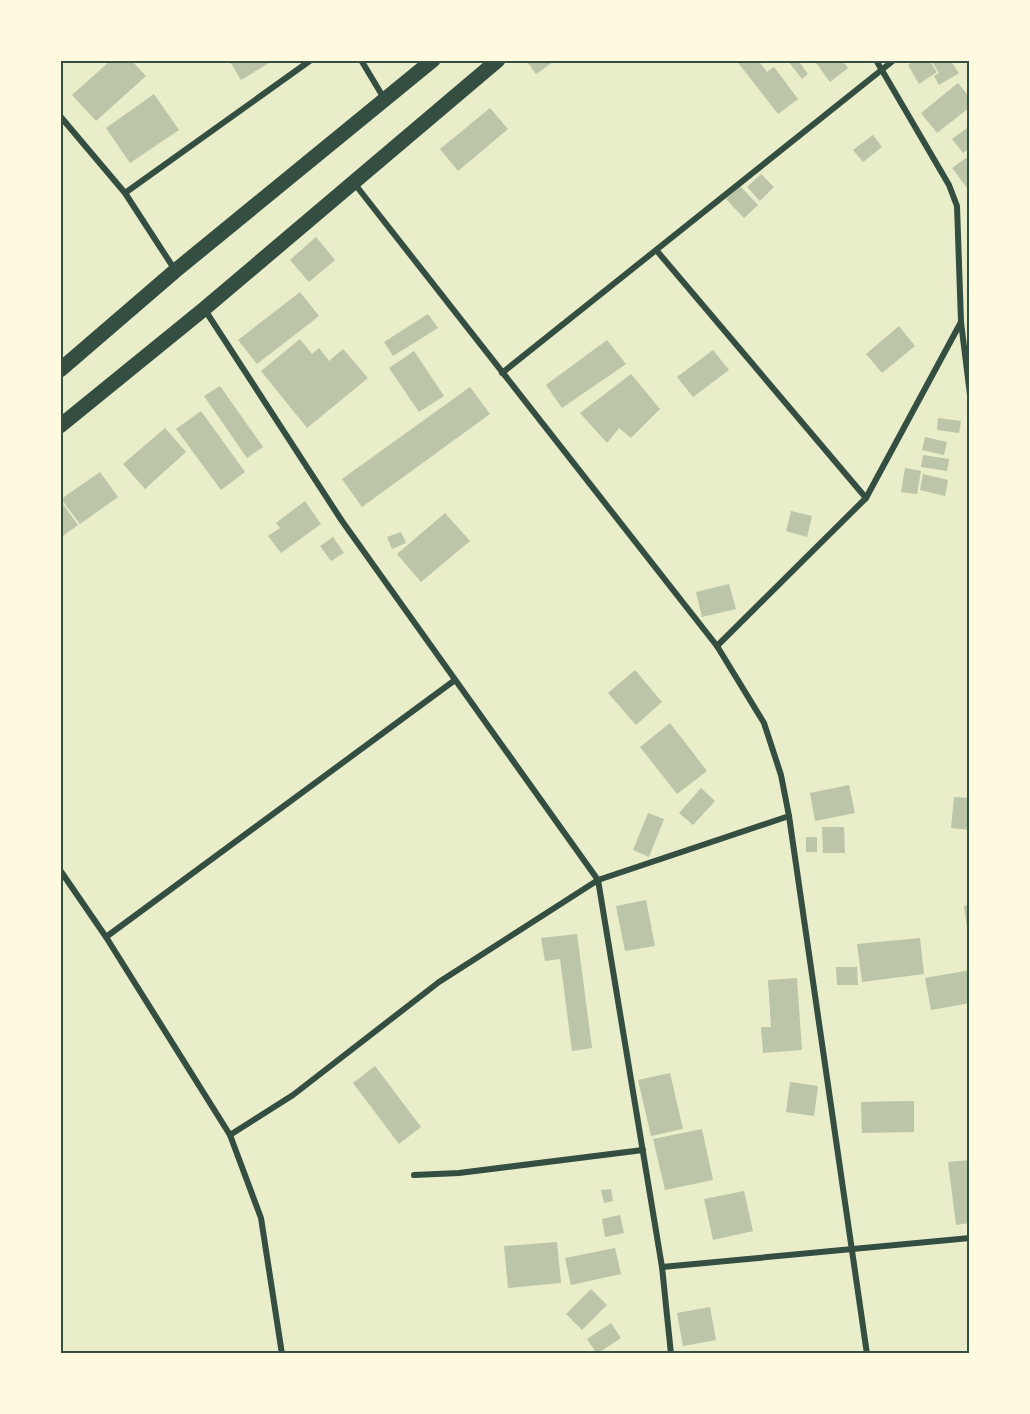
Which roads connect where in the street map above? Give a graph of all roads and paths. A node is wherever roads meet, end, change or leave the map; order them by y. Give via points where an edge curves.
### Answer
1 (311, 60) edge
2 (361, 60) edge
3 (433, 60) edge
4 (498, 60) edge
5 (876, 60) edge
6 (894, 60) edge
7 (883, 69) junction
8 (385, 101) junction
9 (60, 116) edge
10 (354, 183) junction
11 (125, 193) junction
12 (657, 251) junction
13 (175, 270) junction
14 (204, 309) junction
15 (961, 322) junction
16 (60, 370) edge
17 (502, 373) junction
18 (970, 395) edge
19 (60, 426) edge
20 (866, 498) junction
21 (717, 646) junction
22 (455, 680) junction
23 (789, 816) junction
24 (60, 870) edge
25 (598, 880) junction
26 (106, 937) junction
27 (230, 1135) junction
28 (643, 1150) junction
29 (414, 1175) dead end
30 (970, 1238) edge
31 (852, 1250) junction
32 (662, 1267) junction
33 (282, 1354) edge
34 (671, 1354) edge
35 (867, 1354) edge

1 - 11 street
2 - 8 street
3 - 8 main road
4 - 10 main road
5 - 7 street
6 - 7 street
7 - 12 street
7 - 15 street via 957,206
8 - 13 main road
9 - 11 street
10 - 14 main road
10 - 17 street
11 - 13 street
12 - 17 street
12 - 20 street
13 - 16 main road
14 - 19 main road
14 - 22 street via 342,521
15 - 18 street
15 - 20 street
17 - 21 street
20 - 21 street
21 - 23 street via 764,723
22 - 25 street
22 - 26 street
23 - 25 street
23 - 31 street
24 - 26 street
25 - 27 street via 439,982 292,1095
25 - 28 street
26 - 27 street
27 - 33 street via 261,1218
28 - 29 street
28 - 32 street
30 - 31 street
31 - 32 street
31 - 35 street
32 - 34 street

